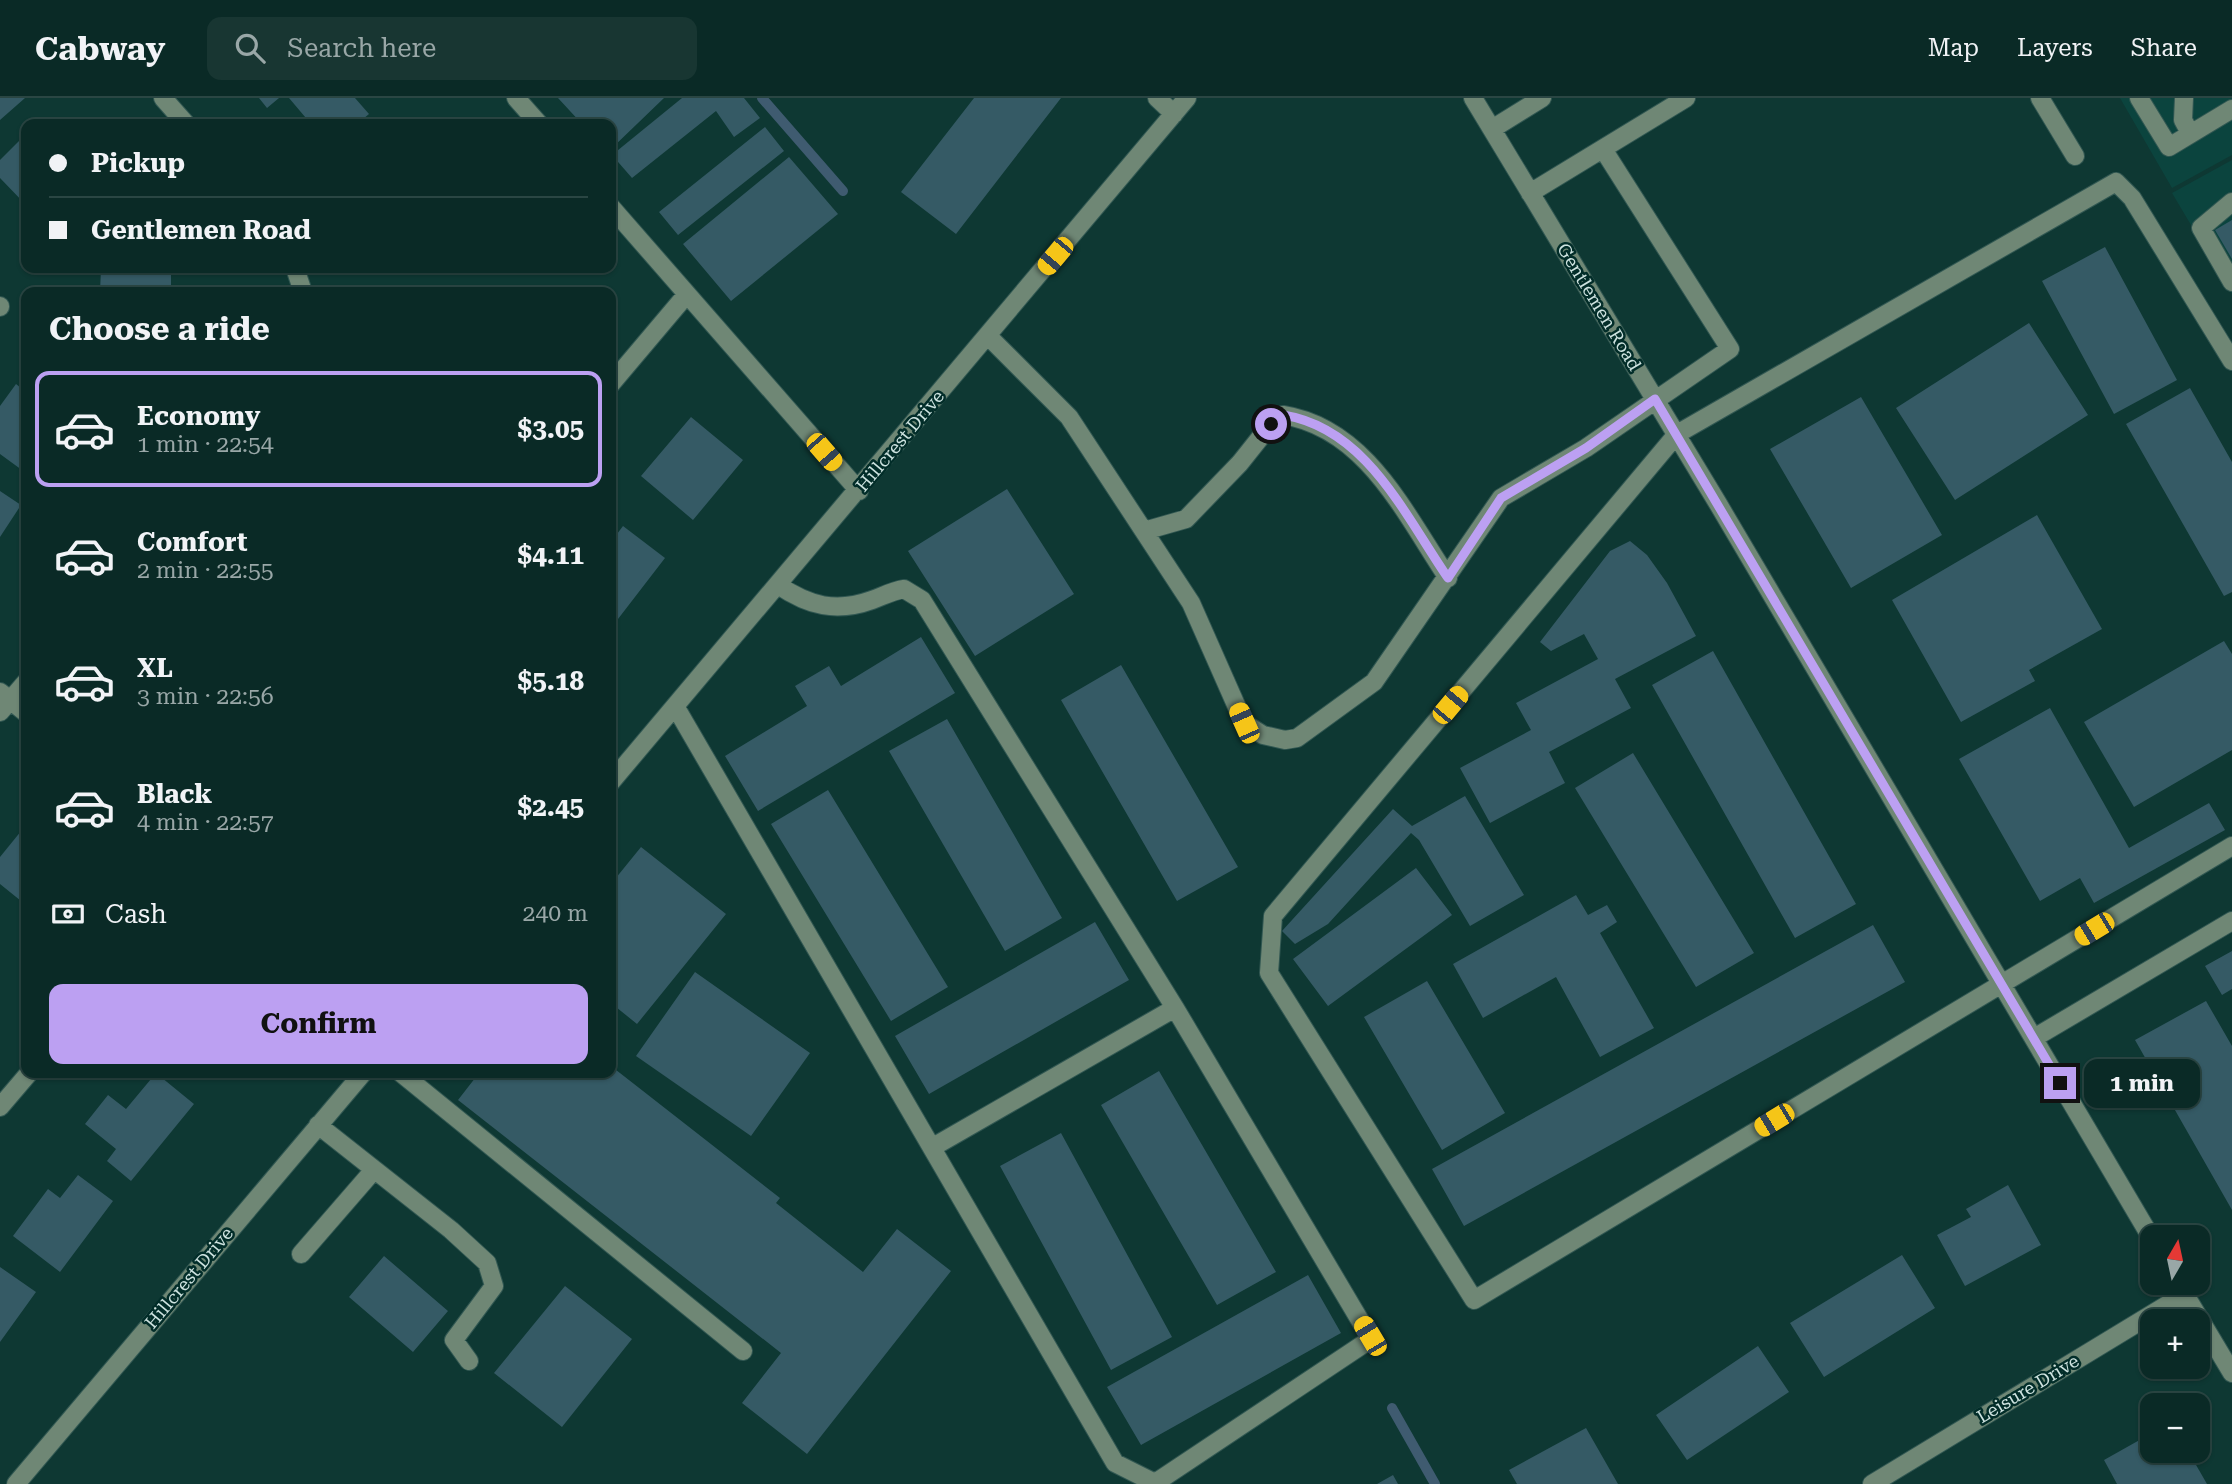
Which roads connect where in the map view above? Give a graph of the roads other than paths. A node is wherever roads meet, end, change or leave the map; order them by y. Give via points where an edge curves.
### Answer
1 (163, 98) edge
2 (516, 98) edge
3 (1157, 98) edge
4 (1187, 98) edge
5 (1473, 98) edge
6 (1542, 98) edge
7 (1686, 98) edge
8 (2040, 98) edge
9 (2138, 98) edge
10 (2183, 98) edge
11 (2232, 109) edge
12 (1174, 114) junction
13 (182, 119) edge
14 (535, 119) edge
15 (1492, 129) junction
16 (2190, 133) junction
17 (1603, 149) junction
18 (2075, 156) dead end
19 (1530, 193) junction
20 (2232, 202) edge
21 (616, 213) edge
22 (2232, 282) edge
23 (687, 294) junction
24 (988, 336) junction
25 (2232, 361) edge
26 (616, 378) edge
27 (1655, 399) junction
28 (1677, 434) junction
29 (859, 491) junction
30 (1144, 531) junction
31 (1448, 578) junction
32 (778, 585) junction
33 (21, 686) edge
34 (3, 701) edge
35 (675, 706) junction
36 (21, 710) edge
37 (616, 776) edge
38 (2232, 846) edge
39 (2232, 920) edge
40 (2002, 984) junction
41 (1175, 1008) junction
42 (2034, 1038) junction
43 (25, 1078) edge
44 (358, 1078) edge
45 (407, 1078) edge
46 (0, 1107) edge
47 (318, 1125) junction
48 (933, 1147) junction
49 (373, 1171) junction
50 (2144, 1225) edge
51 (301, 1254) dead end
52 (2170, 1295) edge
53 (2185, 1295) edge
54 (743, 1351) dead end
55 (469, 1361) dead end
56 (2232, 1373) edge
57 (16, 1484) edge
58 (1872, 1484) edge

1 - 13 street
2 - 14 street
3 - 12 street
4 - 12 street, Hillcrest Drive
5 - 15 street, Gentlemen Road
6 - 15 street
7 - 17 street
8 - 18 street
9 - 16 street via 2169,147
10 - 16 street via 2183,120
11 - 16 street
12 - 24 street, Hillcrest Drive
15 - 19 street, Gentlemen Road
17 - 19 street
17 - 27 street via 1730,349
19 - 27 street, Gentlemen Road
20 - 22 street via 2201,228
21 - 23 street
23 - 26 street
23 - 29 street
24 - 29 street, Hillcrest Drive
24 - 30 street via 1069,417
25 - 28 street via 2132,198 2116,182
27 - 28 street, Gentlemen Road
27 - 31 street via 1586,448 1501,498
28 - 40 street, Gentlemen Road
28 - 40 street via 1273,916 1269,973 1474,1300
29 - 32 street, Hillcrest Drive
30 - 31 street via 1186,519 1271,424 1283,415 1293,416 1316,423 1369,461
30 - 31 street via 1191,603 1244,723 1263,735 1285,740 1297,738 1374,682
32 - 35 street, Hillcrest Drive
32 - 41 street via 826,608 850,607 904,589 922,600
33 - 34 street
34 - 36 street
35 - 37 street, Hillcrest Drive
35 - 48 street
38 - 40 street
39 - 42 street
40 - 42 street, Gentlemen Road
41 - 48 street
41 - 48 street via 1371,1339 1155,1483 1115,1464
42 - 50 street, Gentlemen Road
43 - 46 street
44 - 47 street, Hillcrest Drive
45 - 54 street
47 - 49 street
47 - 57 street, Hillcrest Drive
49 - 51 street
49 - 55 street via 487,1263 494,1286 454,1340
52 - 58 street, Leisure Drive
53 - 56 street

